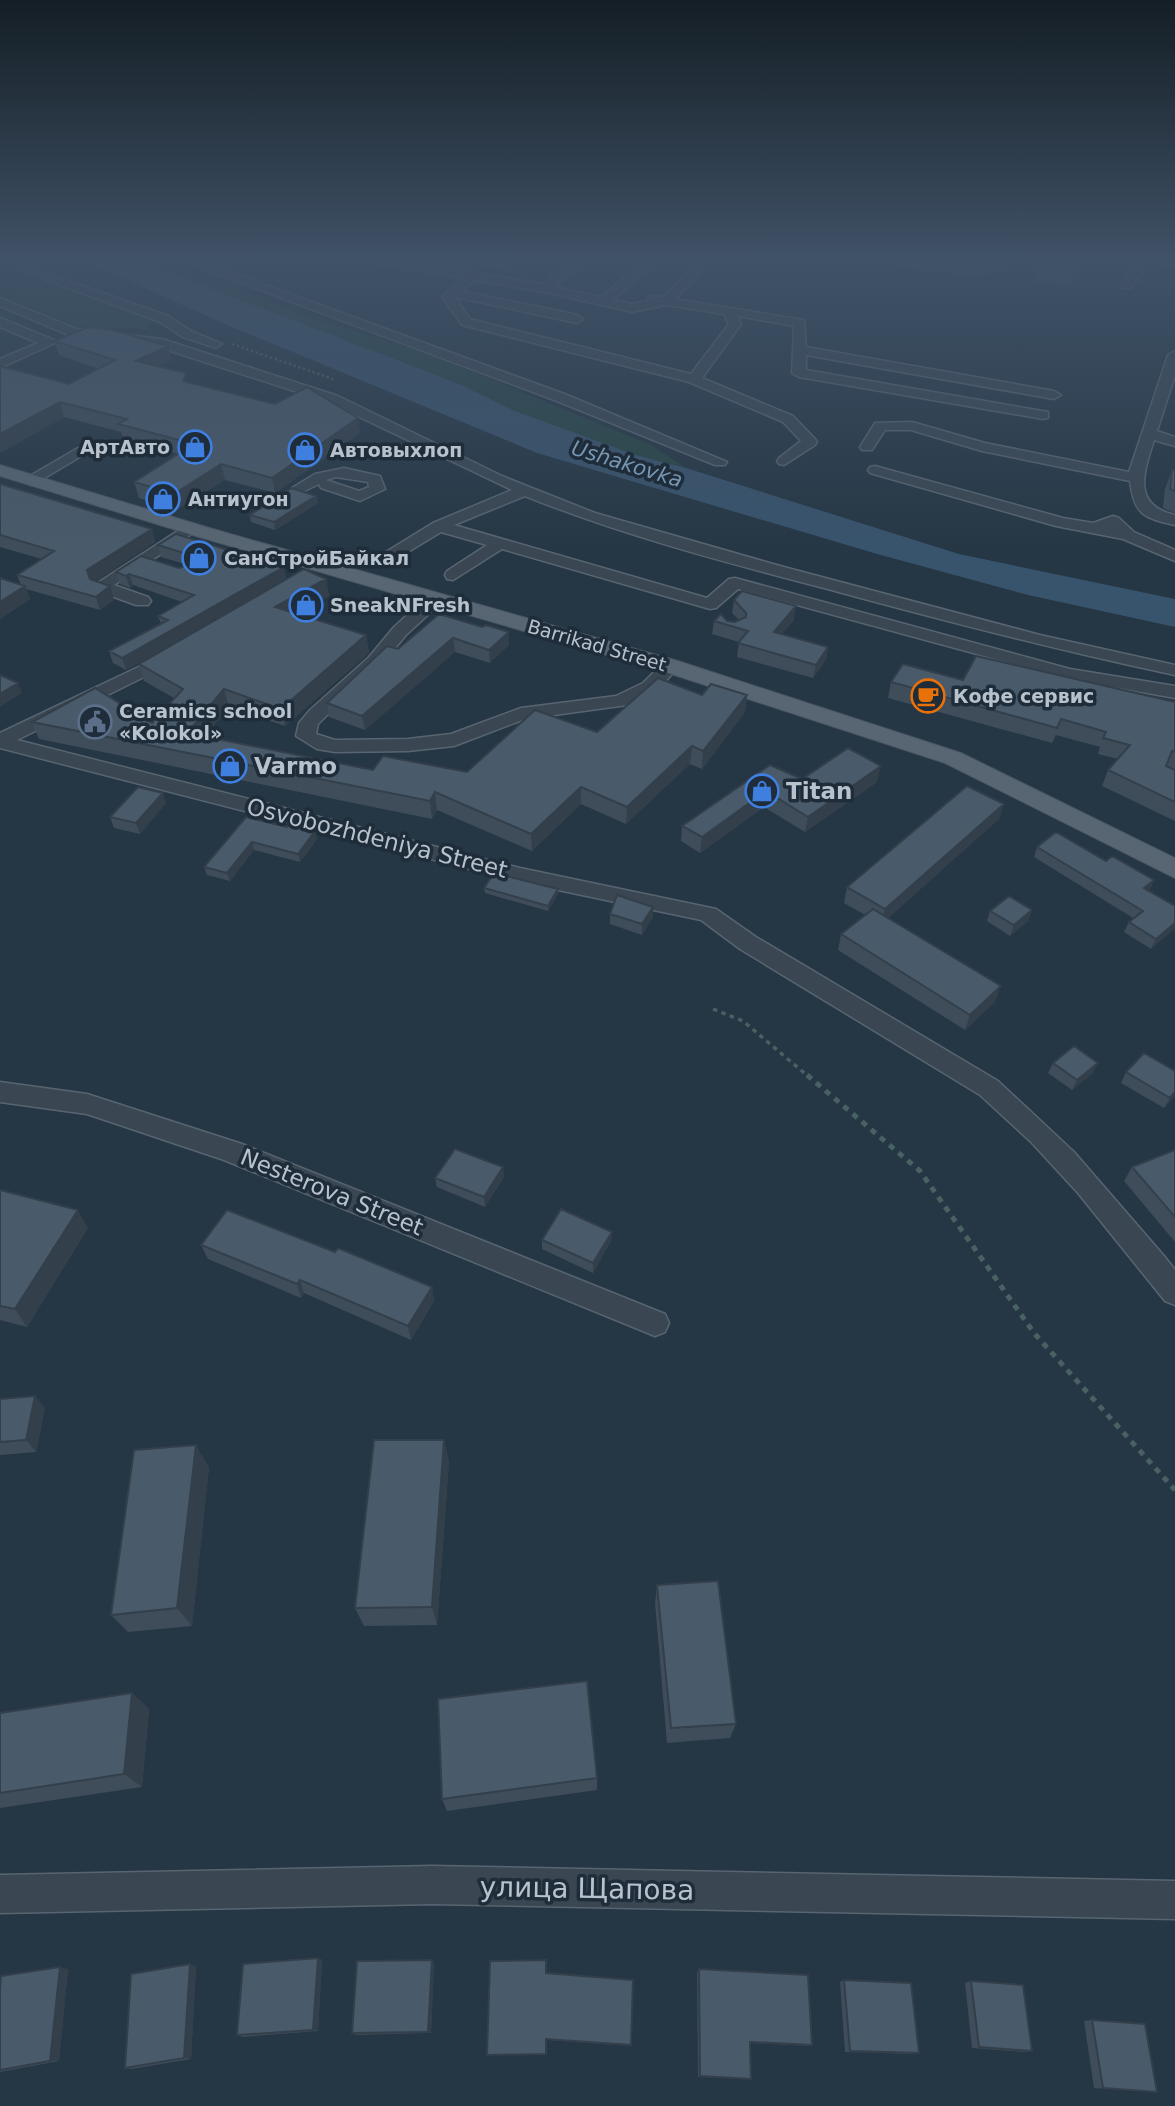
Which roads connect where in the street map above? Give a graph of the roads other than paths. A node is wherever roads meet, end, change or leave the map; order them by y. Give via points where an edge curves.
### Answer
1 (20, 355) edge
2 (198, 355) edge
3 (446, 355) edge
4 (599, 355) edge
5 (712, 355) edge
6 (799, 355) edge
7 (829, 355) edge
8 (1175, 355) edge
9 (0, 364) edge
10 (303, 375) dead end
11 (694, 379) junction
12 (1054, 395) dead end
13 (353, 398) dead end
14 (1043, 415) dead end
15 (1158, 436) edge
16 (867, 447) dead end
17 (78, 452) dead end
18 (784, 461) dead end
19 (720, 462) dead end
20 (0, 470) edge
21 (875, 470) dead end
22 (1136, 478) junction
23 (31, 480) junction
24 (326, 485) dead end
25 (300, 488) edge
26 (523, 491) junction
27 (1143, 505) junction
28 (1175, 520) edge
29 (1113, 521) junction
30 (439, 526) junction
31 (190, 528) junction
32 (1094, 528) junction
33 (1128, 535) junction
34 (496, 545) junction
35 (391, 555) dead end
36 (1175, 556) edge
37 (142, 559) junction
38 (163, 566) edge
39 (323, 566) junction
40 (453, 575) dead end
41 (300, 580) edge
42 (436, 598) junction
43 (142, 601) dead end
44 (710, 604) junction
45 (726, 620) edge
46 (191, 645) edge
47 (670, 666) junction
48 (1175, 670) edge
49 (1175, 692) edge
50 (0, 741) edge
51 (1175, 870) edge
52 (0, 1093) edge
53 (1175, 1292) edge
54 (654, 1323) dead end
55 (0, 1894) edge
56 (1175, 1900) edge

1 - 9 street
2 - 26 street via 333,399
3 - 19 street
4 - 11 street
5 - 11 street
6 - 14 street via 799,373
7 - 12 street
8 - 15 street
10 - 13 street
11 - 18 street via 788,419 810,442
15 - 22 street
16 - 22 street via 880,426 912,426 982,447
17 - 23 street
20 - 23 main road, Barrikad Street
21 - 32 street
22 - 27 street
23 - 31 main road, Barrikad Street
24 - 25 street via 354,499 377,489 375,479 346,470 326,473
26 - 30 street
26 - 48 street via 724,556 1038,640
27 - 28 street via 1153,515
27 - 29 street
29 - 32 street
29 - 33 street
30 - 34 street
30 - 35 street
31 - 37 street
31 - 39 main road, Barrikad Street
32 - 33 street
33 - 36 street
34 - 40 street
34 - 44 street
37 - 38 street
37 - 43 street via 101,586
39 - 41 street
39 - 42 main road, Barrikad Street
42 - 47 main road, Barrikad Street
42 - 47 street via 400,631 376,662 317,713 306,737 335,746 454,740 521,714 620,701 650,687
44 - 45 street
44 - 49 street via 735,583 1069,674
46 - 50 street
47 - 51 main road, Barrikad Street via 953,758
50 - 53 street, Osvobozhdeniya Street via 520,875 708,914 748,943 989,1088 1017,1111 1111,1210
52 - 54 street, Nesterova Street via 87,1104 233,1152
55 - 56 street, улица Щапова via 432,1885

